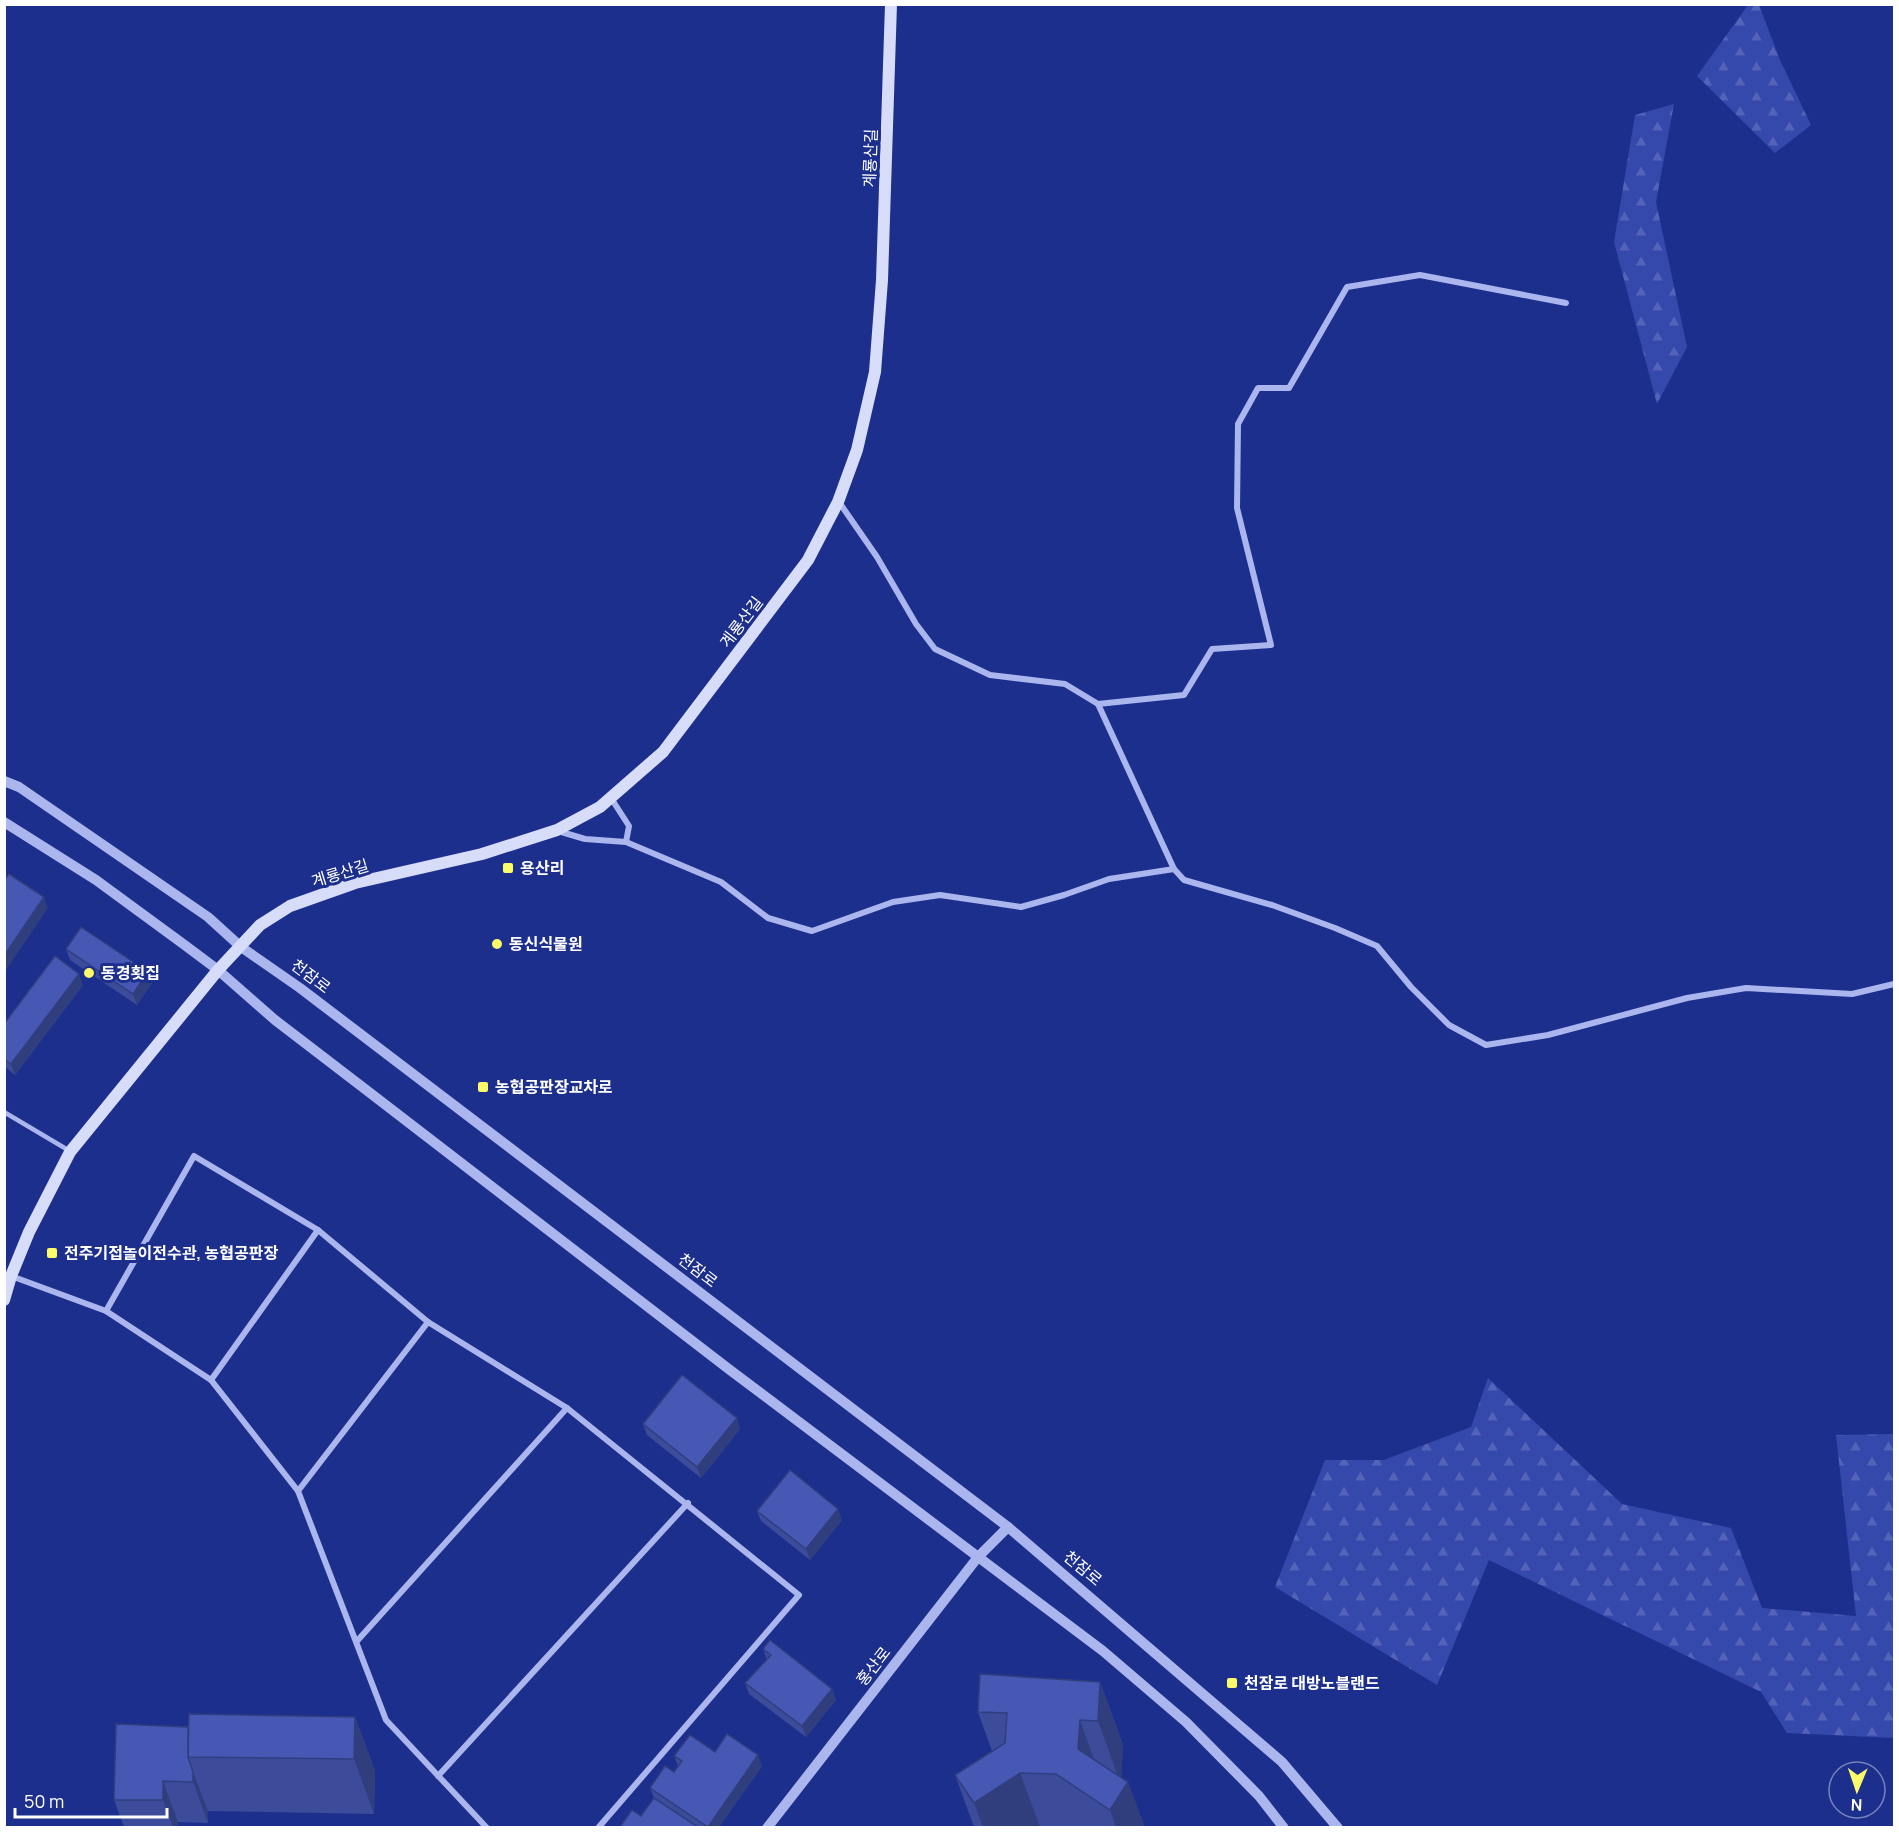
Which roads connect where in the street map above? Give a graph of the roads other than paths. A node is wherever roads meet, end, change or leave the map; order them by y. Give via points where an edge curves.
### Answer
1 (891, 4) edge
2 (1566, 303) dead end
3 (838, 502) junction
4 (1098, 704) junction
5 (4, 781) edge
6 (611, 798) junction
7 (4, 822) edge
8 (557, 830) junction
9 (626, 842) junction
10 (1174, 869) junction
11 (241, 947) junction
12 (218, 970) junction
13 (1894, 984) edge
14 (4, 1112) edge
15 (70, 1152) junction
16 (318, 1230) junction
17 (11, 1276) junction
18 (4, 1300) edge
19 (106, 1311) junction
20 (428, 1322) junction
21 (211, 1380) junction
22 (567, 1408) junction
23 (298, 1491) junction
24 (688, 1503) junction
25 (1008, 1527) junction
26 (978, 1557) junction
27 (357, 1641) junction
28 (438, 1776) junction
29 (487, 1827) edge
30 (598, 1827) edge
31 (767, 1827) edge
32 (1284, 1827) edge
33 (1338, 1827) edge

1 - 3 main road, 계룡산길 via 875,372 857,450
2 - 4 street via 1420,275 1347,287 1288,388 1258,388 1238,424 1237,508 1271,645 1212,649 1184,696
3 - 4 street via 935,649 990,675 1065,684
3 - 6 main road, 계룡산길 via 808,560 663,752
4 - 10 street
5 - 11 street, 천잠로 via 19,787 208,917
6 - 8 main road, 계룡산길
6 - 9 street via 629,826
7 - 12 street via 96,880
8 - 9 street via 585,839
8 - 11 main road, 계룡산길 via 482,854 356,883 290,906 260,925
9 - 10 street via 721,882 768,918 813,931 893,902 940,895 1021,907 1109,879
10 - 13 street via 1184,880 1272,905 1377,946 1449,1025 1486,1045 1548,1035 1687,998 1746,988 1852,994
11 - 12 main road, 계룡산길
11 - 25 street, 천잠로
12 - 15 main road
12 - 26 street via 383,1104
14 - 15 lane
15 - 17 main road
16 - 19 street via 194,1156
16 - 20 street
16 - 21 street
17 - 18 main road
17 - 19 street
19 - 21 street
20 - 22 street
20 - 23 street
21 - 23 street
22 - 24 street
22 - 27 street
23 - 27 street
24 - 28 street
24 - 30 street via 799,1594
25 - 26 street, 홍산로
25 - 33 street, 천잠로 via 1282,1762
26 - 31 street, 홍산로
26 - 32 street via 1103,1651 1186,1722
27 - 28 street via 386,1720
28 - 29 street

